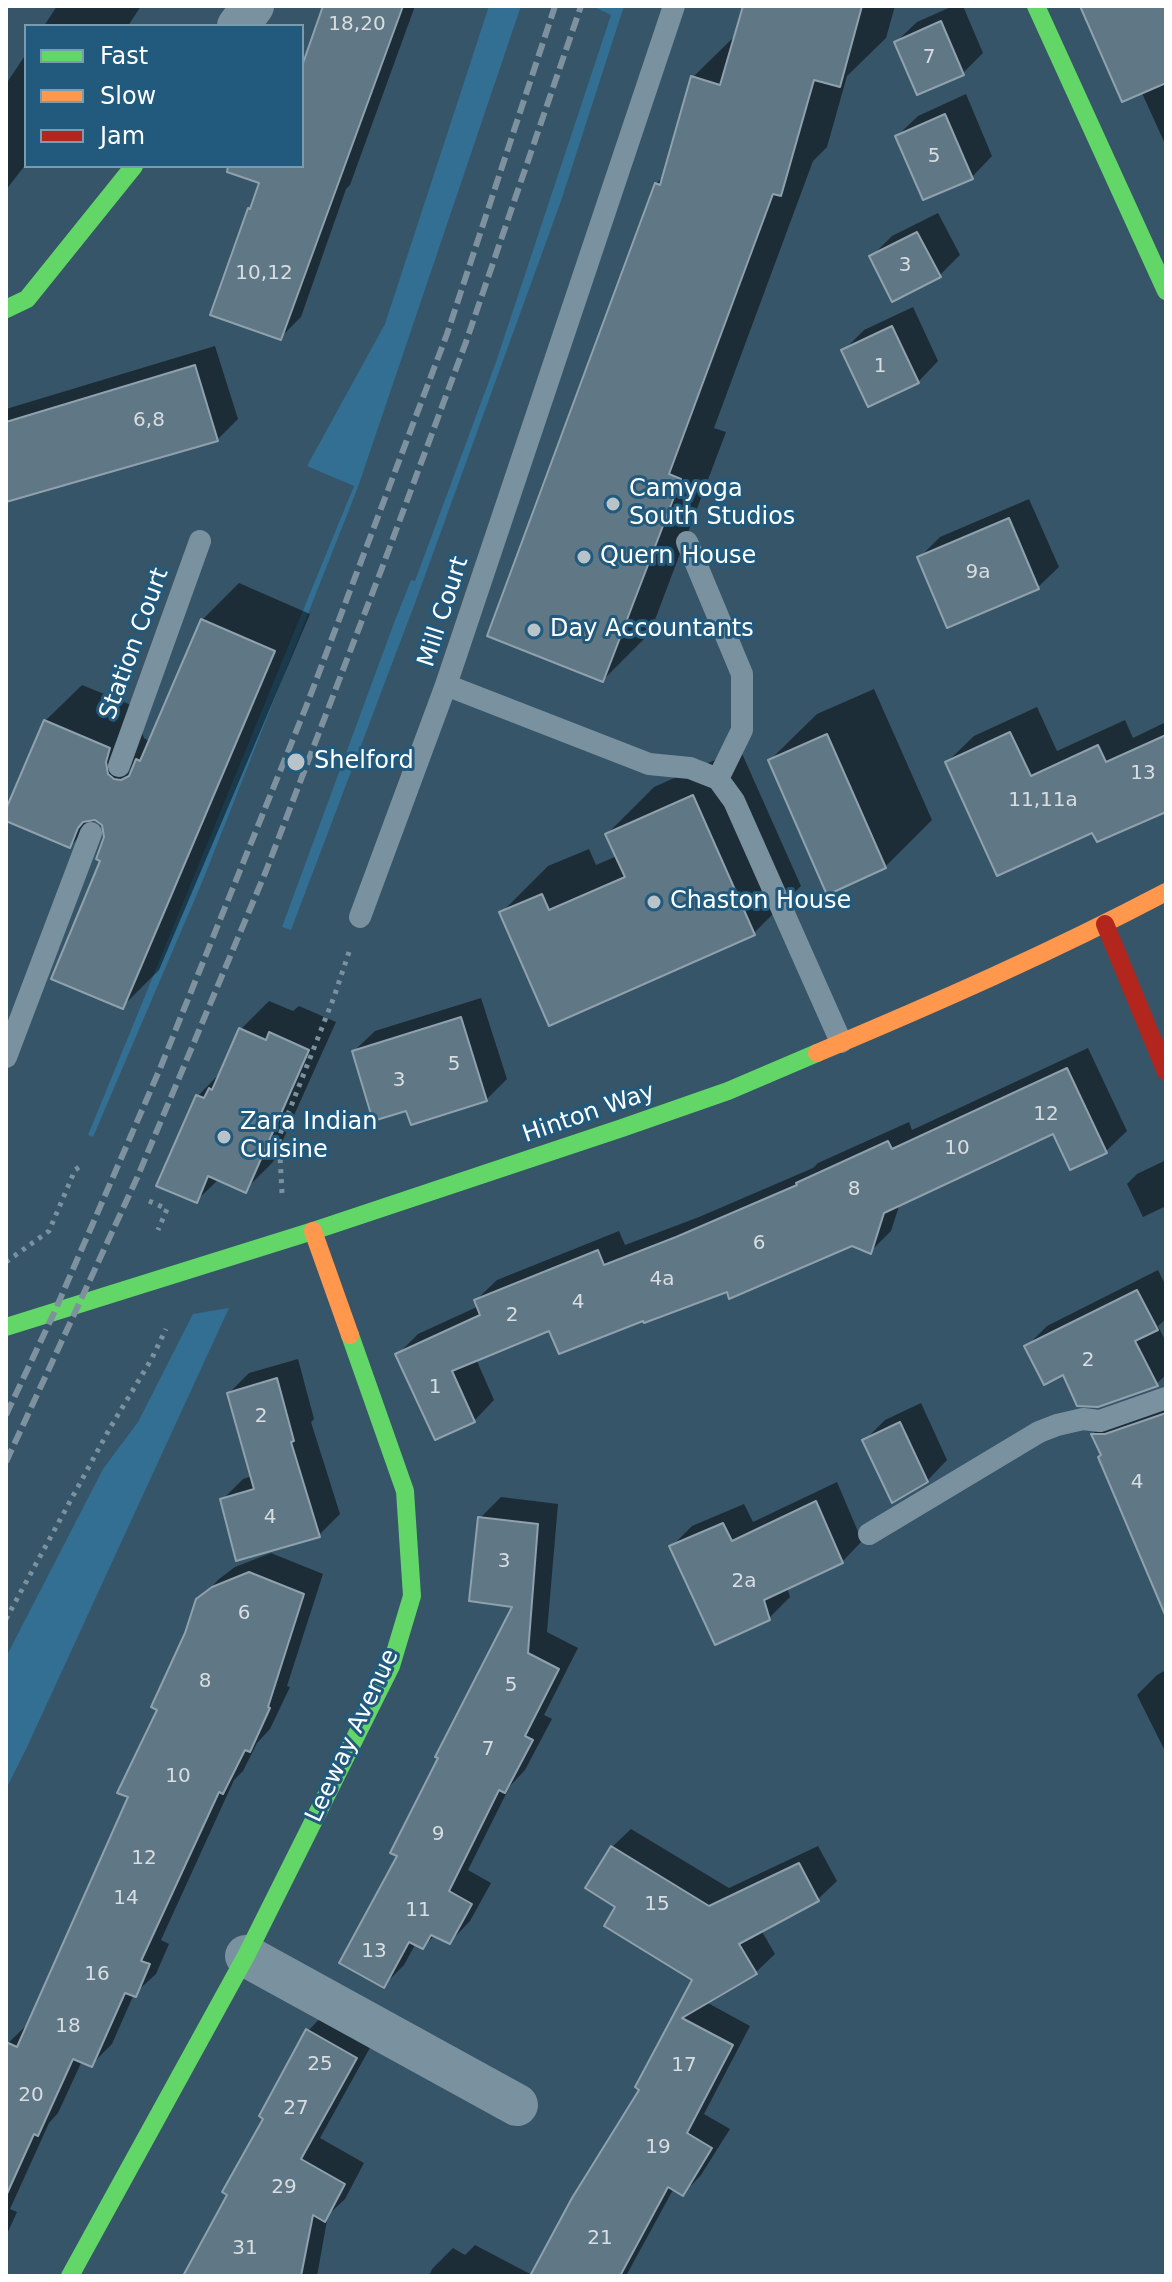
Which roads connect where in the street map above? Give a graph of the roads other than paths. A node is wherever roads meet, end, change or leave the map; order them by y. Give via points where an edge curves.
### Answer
1 (253, 6) edge
2 (674, 6) edge
3 (1036, 6) edge
4 (240, 24) edge
5 (132, 168) edge
6 (1166, 291) edge
7 (6, 309) edge
8 (200, 541) dead end
9 (687, 542) dead end
10 (446, 685) junction
11 (119, 766) dead end
12 (718, 779) junction
13 (91, 833) dead end
14 (1166, 892) edge
15 (360, 917) road end
16 (1105, 924) junction
17 (841, 1042) junction
18 (6, 1057) edge
19 (1166, 1072) edge
20 (313, 1231) junction
21 (6, 1327) edge
22 (1166, 1398) edge
23 (869, 1534) dead end
24 (246, 1956) junction
25 (516, 2105) dead end
26 (70, 2276) edge

1 - 4 street
2 - 10 lane, Mill Court
3 - 6 street
5 - 7 street via 27,299
8 - 11 lane, Station Court
9 - 12 lane via 742,674 742,730
10 - 12 lane, Mill Court via 649,764 690,768
10 - 15 lane
12 - 17 lane via 734,801
13 - 18 lane
14 - 16 street, Hinton Way
16 - 17 street, Hinton Way
16 - 19 street
17 - 20 street, Hinton Way via 728,1091
20 - 21 street, Hinton Way
20 - 24 street, Leeway Avenue via 405,1491 412,1596 391,1666
22 - 23 lane via 1100,1421 1083,1419 1039,1432
24 - 25 street
24 - 26 street, Leeway Avenue

